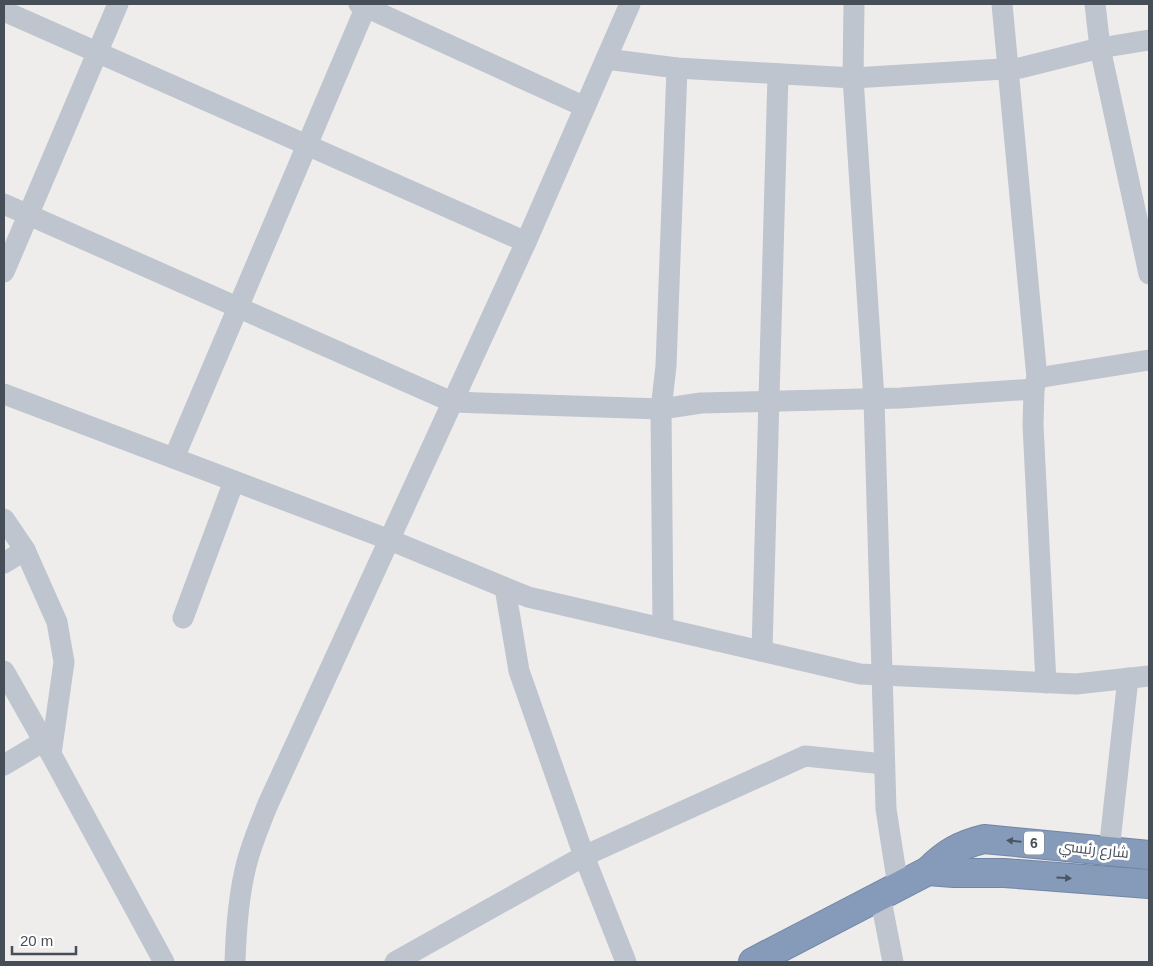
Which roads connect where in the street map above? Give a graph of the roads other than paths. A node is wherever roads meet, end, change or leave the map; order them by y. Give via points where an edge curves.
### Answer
1 (118, 4) edge
2 (630, 4) edge
3 (854, 4) edge
4 (1002, 4) edge
5 (1095, 4) edge
6 (364, 5) edge
7 (4, 12) edge
8 (1149, 40) edge
9 (1100, 48) junction
10 (97, 53) junction
11 (606, 59) junction
12 (677, 68) junction
13 (1008, 69) junction
14 (778, 74) junction
15 (854, 78) junction
16 (585, 107) junction
17 (307, 145) junction
18 (4, 204) edge
19 (28, 215) junction
20 (526, 242) junction
21 (4, 272) edge
22 (1149, 274) edge
23 (238, 307) junction
24 (1149, 360) edge
25 (1036, 383) junction
26 (4, 394) edge
27 (874, 399) junction
28 (452, 402) junction
29 (769, 402) junction
30 (661, 409) junction
31 (174, 458) junction
32 (234, 481) junction
33 (4, 519) edge
34 (390, 540) junction
35 (25, 550) junction
36 (4, 564) edge
37 (505, 588) junction
38 (184, 618) dead end
39 (663, 628) junction
40 (762, 651) junction
41 (4, 672) edge
42 (882, 675) junction
43 (1149, 676) edge
44 (1128, 678) junction
45 (1046, 683) junction
46 (47, 748) junction
47 (884, 764) junction
48 (4, 765) edge
49 (1109, 851) junction
50 (1149, 855) edge
51 (584, 856) junction
52 (928, 871) junction
53 (1149, 884) edge
54 (889, 891) junction
55 (164, 962) edge
56 (235, 962) edge
57 (395, 962) edge
58 (626, 962) edge
59 (753, 962) edge
60 (893, 962) edge

1 - 10 street
2 - 11 street
3 - 15 street
4 - 13 street
5 - 9 street
6 - 16 street
6 - 17 street
7 - 10 street
8 - 9 street
9 - 13 street
9 - 22 street
10 - 17 street
10 - 19 street
11 - 12 street
11 - 16 street
12 - 14 street
12 - 30 street via 666,366
13 - 15 street
13 - 25 street
14 - 15 street
14 - 29 street
15 - 27 street
16 - 20 street
17 - 20 street
17 - 23 street
18 - 19 street
19 - 21 street
19 - 23 street
20 - 28 street
23 - 28 street
23 - 31 street
24 - 25 street
25 - 27 street
25 - 45 street via 1033,425
26 - 31 street
27 - 29 street
27 - 42 street
28 - 30 street
28 - 34 street
29 - 30 street via 701,403
29 - 40 street
30 - 39 street
31 - 32 street
32 - 34 street
32 - 38 street
33 - 35 street
34 - 37 street
34 - 56 street via 256,834 240,896
35 - 36 street
35 - 46 street via 57,622 64,662
37 - 39 street via 528,597
37 - 51 street via 519,670
39 - 40 street
40 - 42 street via 860,674
41 - 46 street
42 - 45 street
42 - 47 street
43 - 44 street
44 - 45 street via 1076,684
44 - 49 street
46 - 48 street
46 - 55 street
47 - 51 street via 805,756
47 - 54 street
49 - 50 highway, شارع رئيسي / 6
49 -> 52 highway, شارع رئيسي / 6 via 984,839 955,849
51 - 57 street
51 - 58 street
52 -> 53 highway, شارع رئيسي / 6
52 - 54 highway, شارع رئيسي / 6
54 - 59 highway, شارع رئيسي / 6
54 - 60 street

